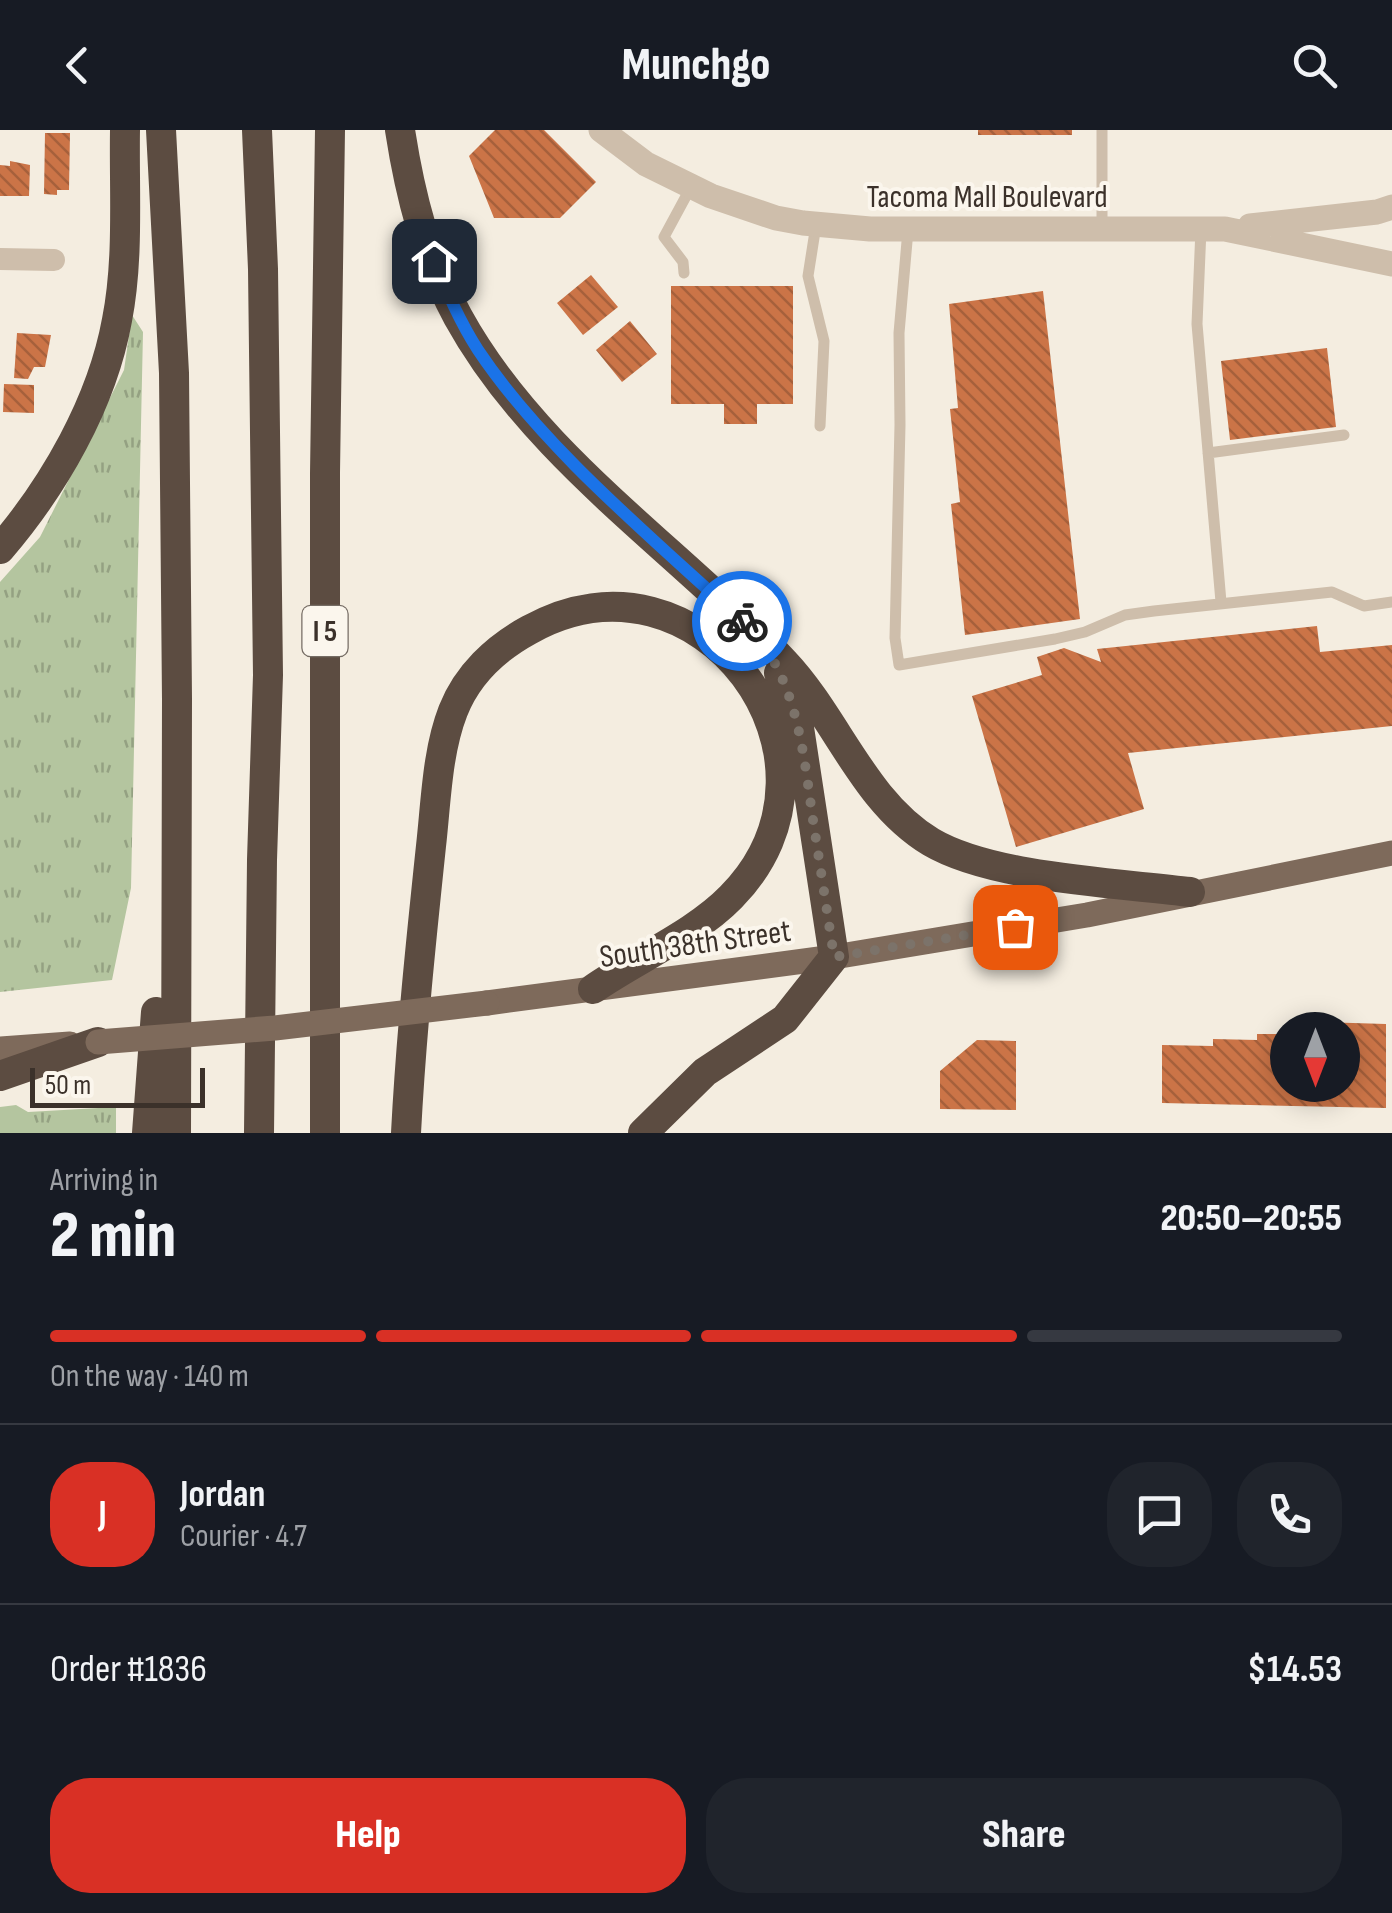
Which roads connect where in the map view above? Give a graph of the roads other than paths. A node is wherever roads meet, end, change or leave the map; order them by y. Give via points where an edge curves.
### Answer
1 (125, 130) edge
2 (161, 130) edge
3 (257, 130) edge
4 (330, 130) edge
5 (400, 130) edge
6 (601, 130) edge
7 (1102, 130) edge
8 (691, 187) junction
9 (1392, 207) edge
10 (1351, 216) junction
11 (1392, 222) edge
12 (816, 225) junction
13 (1102, 229) junction
14 (1213, 229) junction
15 (908, 230) junction
16 (1320, 248) junction
17 (1392, 248) edge
18 (0, 259) edge
19 (54, 260) dead end
20 (1392, 264) edge
21 (684, 273) dead end
22 (820, 426) dead end
23 (1344, 435) dead end
24 (1208, 453) junction
25 (0, 549) edge
26 (1221, 602) junction
27 (1392, 602) edge
28 (753, 630) junction
29 (177, 699) junction
30 (1392, 852) edge
31 (1190, 892) junction
32 (834, 957) junction
33 (592, 989) junction
34 (98, 1042) junction
35 (0, 1049) edge
36 (0, 1076) edge
37 (148, 1133) edge
38 (176, 1133) edge
39 (260, 1133) edge
40 (325, 1133) edge
41 (406, 1133) edge
42 (643, 1133) edge

1 - 25 highway via 117,323 84,419 56,472
2 - 29 highway via 174,373
3 - 39 highway, I 5 via 268,642
4 - 40 highway, I 5
5 - 28 highway via 424,240 478,350 530,417
6 - 8 street, Tacoma Mall Boulevard
7 - 13 lane
8 - 12 street, Tacoma Mall Boulevard
8 - 21 lane via 664,237
9 - 10 street
10 - 11 street
10 - 14 street
12 - 15 street, Tacoma Mall Boulevard
12 - 22 lane via 808,276 824,341
13 - 14 street, Tacoma Mall Boulevard
13 - 15 street, Tacoma Mall Boulevard
14 - 16 street, Tacoma Mall Boulevard
14 - 24 lane via 1197,324
15 - 26 lane via 899,333 900,666 1056,639 1124,615
16 - 17 street via 1359,242
16 - 20 street, Tacoma Mall Boulevard
18 - 19 street
23 - 24 lane
24 - 26 lane
26 - 27 lane via 1332,592 1364,606
28 - 31 highway via 788,666 896,815 932,842 995,866
28 - 32 highway via 798,721
29 - 37 highway
29 - 38 highway
30 - 31 main road, South 38th Street
31 - 32 main road, South 38th Street
32 - 33 main road, South 38th Street
32 - 42 highway via 785,1019 705,1072
33 - 34 main road, South 38th Street, bridge via 276,1028
33 - 41 highway via 732,897 766,845 781,774 766,709 728,654 658,612 621,607 580,610 511,640 485,662 453,711 439,778
34 - 35 main road, South 38th Street
34 - 36 highway

